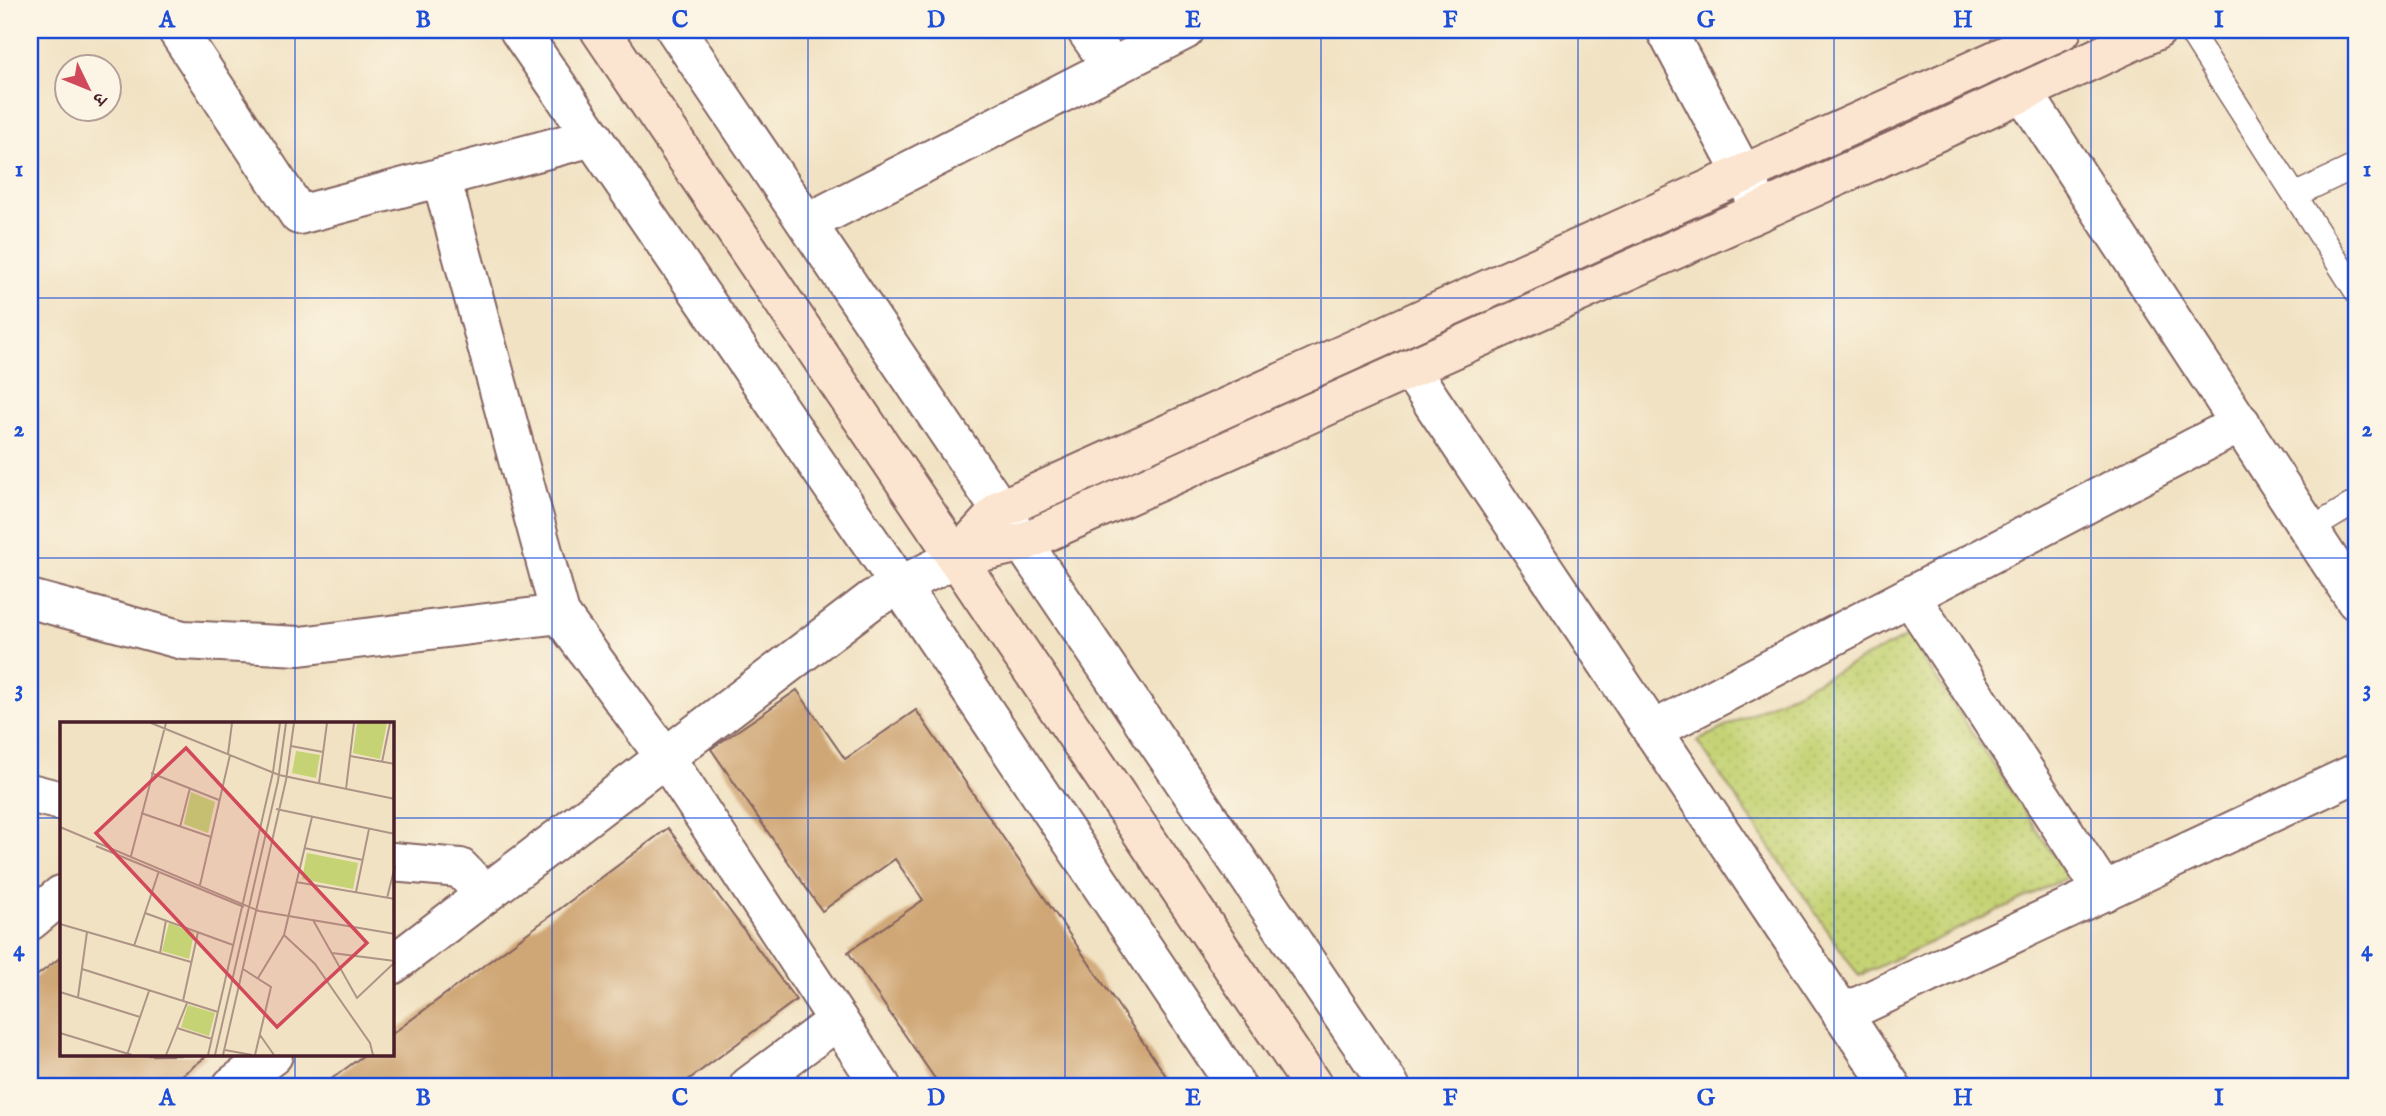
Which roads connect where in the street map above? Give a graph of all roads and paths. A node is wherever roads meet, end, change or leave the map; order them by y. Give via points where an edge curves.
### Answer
1 (177, 30) edge
2 (519, 30) edge
3 (600, 30) edge
4 (676, 30) edge
5 (1086, 30) edge
6 (1185, 30) edge
7 (1666, 30) edge
8 (2062, 30) edge
9 (2157, 30) edge
10 (2189, 30) edge
11 (1112, 67) junction
12 (2023, 92) junction
13 (593, 137) junction
14 (2356, 166) edge
15 (1743, 174) junction
16 (442, 177) junction
17 (2295, 195) junction
18 (1762, 210) junction
19 (807, 223) junction
20 (2356, 291) edge
21 (1410, 369) junction
22 (2241, 423) junction
23 (2356, 502) edge
24 (1001, 509) junction
25 (2311, 530) junction
26 (1024, 542) junction
27 (956, 558) junction
28 (900, 585) junction
29 (1910, 596) junction
30 (30, 599) edge
31 (2356, 601) edge
32 (560, 614) junction
33 (1652, 731) junction
34 (666, 757) junction
35 (2356, 773) edge
36 (30, 793) edge
37 (60, 801) edge
38 (394, 862) edge
39 (2104, 892) junction
40 (485, 894) junction
41 (60, 896) edge
42 (30, 921) edge
43 (394, 963) edge
44 (1842, 1014) junction
45 (838, 1020) junction
46 (272, 1056) edge
47 (232, 1086) edge
48 (749, 1086) edge
49 (881, 1086) edge
50 (1236, 1086) edge
51 (1313, 1086) edge
52 (1390, 1086) edge
53 (1891, 1086) edge

1 - 16 street via 299,215
2 - 13 street
3 - 27 street
4 - 19 street
5 - 11 street
6 - 11 street
7 - 15 street
8 - 15 street
9 - 12 street
10 - 17 lane
11 - 19 street
12 - 18 street
12 - 22 street
13 - 16 street
13 - 28 street
14 - 17 lane
15 - 18 street
15 - 24 street
16 - 32 street
17 - 20 lane
18 - 21 street
19 - 24 street
21 - 26 street
21 - 33 street
22 - 25 street
22 - 29 street
23 - 25 lane
24 - 26 street
24 - 27 street
25 - 31 street
26 - 27 street
26 - 52 street
27 - 28 street
27 - 51 street
28 - 34 street via 873,599
28 - 50 street
29 - 33 street
29 - 39 street
30 - 32 street via 183,640 300,646
32 - 34 street
33 - 44 street
34 - 40 street
34 - 45 street
35 - 39 street
36 - 37 street
38 - 40 street via 460,869
39 - 44 street
40 - 43 street
41 - 42 street
44 - 53 street
45 - 48 street
45 - 49 street
46 - 47 street

